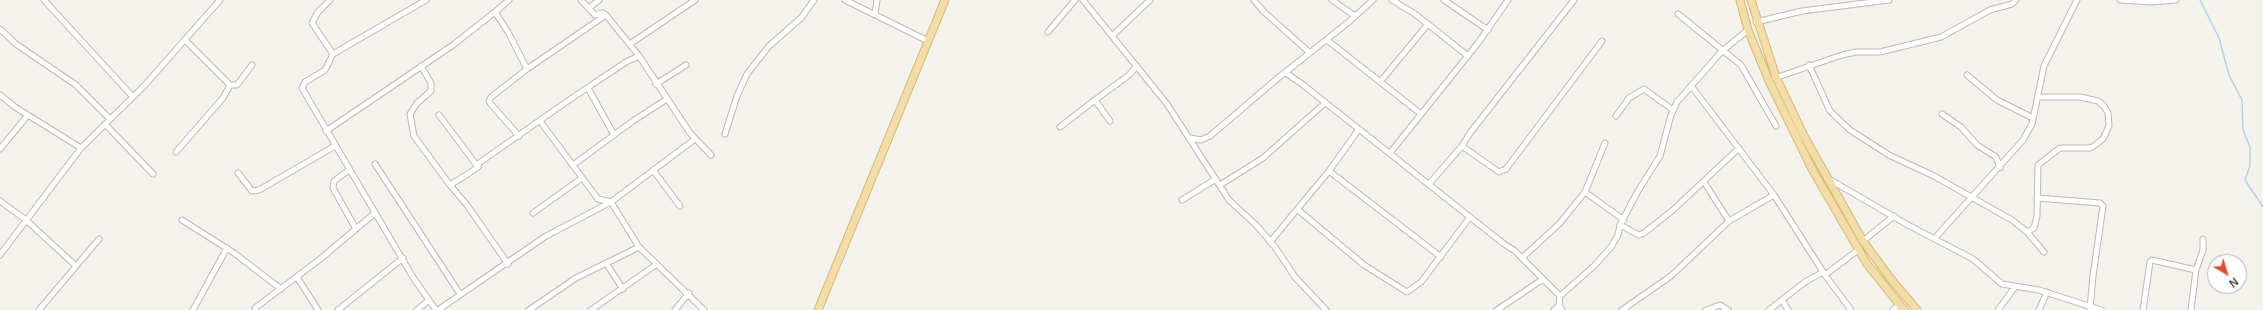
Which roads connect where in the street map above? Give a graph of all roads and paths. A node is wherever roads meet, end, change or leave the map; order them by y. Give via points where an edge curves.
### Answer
1 (44, 0) edge
2 (220, 0) edge
3 (330, 0) edge
4 (426, 0) edge
5 (509, 0) edge
6 (581, 0) edge
7 (599, 0) edge
8 (695, 0) edge
9 (814, 0) edge
10 (845, 0) edge
11 (877, 0) edge
12 (945, 0) edge
13 (1075, 0) edge
14 (1084, 0) edge
15 (1150, 0) edge
16 (1254, 0) edge
17 (1332, 0) edge
18 (1372, 0) edge
19 (1392, 0) edge
20 (1444, 0) edge
21 (1508, 0) edge
22 (1574, 0) edge
23 (1740, 0) edge
24 (1751, 0) edge
25 (1846, 0) edge
26 (1889, 0) edge
27 (2016, 0) edge
28 (2077, 0) edge
29 (2120, 0) edge
30 (2176, 0) edge
31 (1847, 6) junction
32 (589, 8) junction
33 (495, 12) junction
34 (875, 14) junction
35 (1678, 14) dead end
36 (606, 15) junction
37 (1355, 16) junction
38 (1756, 22) junction
39 (1428, 24) junction
40 (0, 29) edge
41 (1488, 30) junction
42 (1748, 30) junction
43 (1048, 32) dead end
44 (1112, 36) junction
45 (185, 40) junction
46 (1327, 40) junction
47 (928, 41) junction
48 (1602, 41) dead end
49 (630, 44) junction
50 (1722, 50) junction
51 (1310, 53) junction
52 (333, 54) junction
53 (639, 56) junction
54 (1468, 56) junction
55 (252, 65) dead end
56 (686, 65) dead end
57 (1809, 65) junction
58 (421, 66) junction
59 (1137, 66) junction
60 (527, 69) junction
61 (1286, 73) junction
62 (1967, 75) dead end
63 (1776, 77) junction
64 (1768, 81) junction
65 (1380, 82) junction
66 (656, 84) junction
67 (230, 85) junction
68 (1692, 87) junction
69 (588, 88) junction
70 (0, 95) edge
71 (132, 97) junction
72 (2038, 97) junction
73 (668, 99) junction
74 (1096, 100) junction
75 (1324, 103) junction
76 (1673, 110) junction
77 (1421, 114) junction
78 (1942, 114) dead end
79 (438, 115) dead end
80 (28, 116) junction
81 (1616, 116) dead end
82 (2033, 118) junction
83 (110, 119) junction
84 (540, 121) junction
85 (1110, 121) dead end
86 (104, 124) junction
87 (1776, 126) dead end
88 (1060, 127) dead end
89 (1359, 129) junction
90 (326, 131) junction
91 (725, 134) dead end
92 (614, 135) junction
93 (519, 136) junction
94 (1190, 138) junction
95 (695, 139) junction
96 (1605, 143) dead end
97 (335, 146) junction
98 (1462, 146) junction
99 (81, 148) junction
100 (1739, 148) junction
101 (0, 149) edge
102 (176, 152) dead end
103 (1390, 153) junction
104 (711, 155) dead end
105 (375, 164) dead end
106 (573, 165) junction
107 (478, 167) junction
108 (2000, 168) junction
109 (349, 170) junction
110 (653, 170) junction
111 (1329, 171) junction
112 (238, 173) dead end
113 (153, 174) dead end
114 (582, 178) junction
115 (1827, 178) junction
116 (1216, 179) junction
117 (1704, 182) junction
118 (1429, 184) junction
119 (450, 185) junction
120 (1220, 185) junction
121 (1585, 192) junction
122 (1774, 195) junction
123 (1970, 198) junction
124 (2037, 198) junction
125 (1182, 200) dead end
126 (0, 201) edge
127 (611, 202) junction
128 (680, 206) dead end
129 (1298, 210) junction
130 (375, 213) junction
131 (533, 213) dead end
132 (1894, 216) junction
133 (1470, 217) junction
134 (26, 220) junction
135 (182, 220) dead end
136 (1729, 220) junction
137 (1622, 222) junction
138 (356, 229) junction
139 (2027, 232) junction
140 (1935, 238) junction
141 (99, 239) dead end
142 (2203, 239) dead end
143 (1863, 241) junction
144 (1270, 242) junction
145 (639, 247) junction
146 (228, 248) junction
147 (1858, 250) junction
148 (2044, 252) dead end
149 (0, 255) edge
150 (1441, 257) junction
151 (403, 258) junction
152 (1523, 258) junction
153 (606, 263) junction
154 (508, 264) junction
155 (657, 264) junction
156 (76, 266) junction
157 (2196, 270) junction
158 (1824, 274) junction
159 (297, 277) junction
160 (1544, 279) junction
161 (2015, 287) junction
162 (281, 289) junction
163 (623, 289) junction
164 (2047, 292) junction
165 (689, 293) junction
166 (460, 294) junction
167 (1560, 296) junction
168 (429, 300) junction
169 (1782, 300) junction
170 (1902, 307) edge
171 (1561, 308) edge
172 (255, 309) edge
173 (2090, 309) edge
174 (39, 310) edge
175 (194, 310) edge
176 (318, 310) edge
177 (338, 310) edge
178 (417, 310) edge
179 (437, 310) edge
180 (529, 310) edge
181 (591, 310) edge
182 (675, 310) edge
183 (704, 310) edge
184 (818, 310) edge
185 (1326, 310) edge
186 (1497, 310) edge
187 (1554, 310) edge
188 (1622, 310) edge
189 (1706, 310) edge
190 (1728, 310) edge
191 (1769, 310) edge
192 (1788, 310) edge
193 (1851, 310) edge
194 (1894, 310) edge
195 (1917, 310) edge
196 (1998, 310) edge
197 (2039, 310) edge
198 (2101, 310) edge
199 (2143, 310) edge
200 (2191, 310) edge

1 - 71 street
2 - 45 street
3 - 52 street via 318,12 312,23
4 - 52 street
5 - 33 street
6 - 32 street
7 - 32 street
8 - 49 street
9 - 91 street via 801,18 769,46 747,74
10 - 34 street
11 - 34 street
12 - 47 main road
13 - 43 street
14 - 44 street
15 - 44 street
16 - 51 street
17 - 37 street
18 - 37 street
19 - 39 street
20 - 41 street
21 - 41 street
22 - 98 street
23 - 42 main road
24 - 38 main road
25 - 31 street
26 - 31 street
27 - 57 street via 2012,4 1990,10 1941,37 1880,52 1856,52
28 - 72 street via 2044,66
29 - 30 street
31 - 38 street via 1802,11
32 - 36 street via 595,15
33 - 58 street
33 - 60 street
34 - 47 street
35 - 50 street
36 - 49 street
36 - 60 street
37 - 46 street
38 - 63 main road
39 - 54 street
39 - 65 street
40 - 83 street via 16,44 76,85
41 - 54 street
42 - 50 street
42 - 64 main road
44 - 59 street
45 - 67 street
45 - 71 street
46 - 51 street
46 - 65 street
47 - 184 main road
48 - 98 street via 1506,169 1499,172
49 - 53 street
50 - 68 street
50 - 87 street via 1741,65
51 - 61 street
52 - 90 street via 325,70 305,82 302,88
53 - 66 street
53 - 69 street
54 - 77 street
55 - 67 street via 236,85
56 - 66 street
57 - 63 street
57 - 123 street via 1824,102 1837,119 1889,155 1934,176
58 - 90 street
58 - 119 street via 431,84 431,91 410,114 414,136
59 - 74 street via 1129,76
59 - 94 street
60 - 93 street via 489,101
61 - 75 street
61 - 94 street via 1210,136 1201,140
62 - 82 street via 1997,100
63 - 64 street
63 - 115 main road
64 - 147 main road via 1812,169
65 - 77 street
66 - 73 street
67 - 102 street via 223,98
68 - 76 street via 1681,97
68 - 100 street
69 - 84 street
69 - 92 street
70 - 80 street
71 - 83 street
72 - 82 street
72 - 124 street via 2080,97 2098,101 2108,113 2109,126 2103,139 2091,148 2060,148 2038,166
73 - 92 street
73 - 95 street
74 - 85 street
74 - 88 street
75 - 89 street
75 - 120 street via 1263,158
76 - 81 street via 1644,89 1629,98
76 - 137 street via 1660,156
77 - 103 street
78 - 108 street via 1961,127 1977,145 1996,157
79 - 107 street
80 - 99 street
80 - 101 street
82 - 108 street via 2023,140
83 - 86 street
84 - 93 street
84 - 106 street
86 - 99 street
86 - 113 street
89 - 103 street
89 - 111 street
90 - 97 street
92 - 106 street
93 - 107 street via 479,163
94 - 116 street
95 - 104 street
95 - 110 street
96 - 121 street
97 - 109 street
97 - 112 street via 259,190 252,191
98 - 118 street
99 - 134 street
100 - 117 street
100 - 122 street
103 - 118 street
105 - 166 street
106 - 114 street
107 - 119 street
108 - 123 street
109 - 130 street
109 - 138 street via 334,181 333,188
110 - 127 street
110 - 128 street
111 - 129 street
111 - 150 street
114 - 127 street via 598,199
114 - 131 street
115 - 132 street
115 - 143 main road
116 - 120 street
116 - 125 street
117 - 136 street
117 - 137 street via 1673,210 1639,235
118 - 133 street
119 - 154 street
120 - 144 street via 1233,205 1256,225
121 - 137 street
121 - 152 street via 1560,223
122 - 136 street
122 - 158 street
123 - 139 street via 1996,211
123 - 140 street
124 - 139 street via 2036,224
124 - 173 street via 2100,203 2103,206
126 - 134 street
127 - 145 street
127 - 154 street via 562,226
129 - 144 street
129 - 150 street via 1364,265 1403,292 1411,291 1421,282
130 - 138 street
130 - 151 street
132 - 140 street
132 - 143 street
133 - 150 street
133 - 152 street
134 - 149 street
134 - 156 street
135 - 146 street
136 - 188 street via 1671,276
137 - 167 street via 1618,235 1603,256
138 - 159 street
139 - 148 street
140 - 161 street via 1974,259 1994,280
141 - 156 street
142 - 157 street via 2203,250
143 - 195 main road
144 - 185 street via 1295,277
145 - 153 street
145 - 155 street
146 - 162 street
146 - 175 street
147 - 158 street
147 - 170 main road
151 - 168 street
151 - 177 street
152 - 160 street
153 - 163 street
153 - 180 street via 576,278
154 - 166 street
155 - 163 street
155 - 165 street
156 - 174 street
157 - 199 street via 2152,260
157 - 200 street
158 - 169 street via 1805,282
158 - 193 street
159 - 162 street
159 - 176 street
160 - 167 street
160 - 186 street
161 - 164 street
161 - 196 street
162 - 172 street
163 - 181 street
164 - 173 street
164 - 197 street
165 - 182 street
165 - 183 street
166 - 179 street
167 - 171 street
168 - 178 street
168 - 179 street
169 - 191 street
169 - 192 street
170 - 194 street
171 - 187 street
173 - 198 street
189 - 190 street via 1720,305

